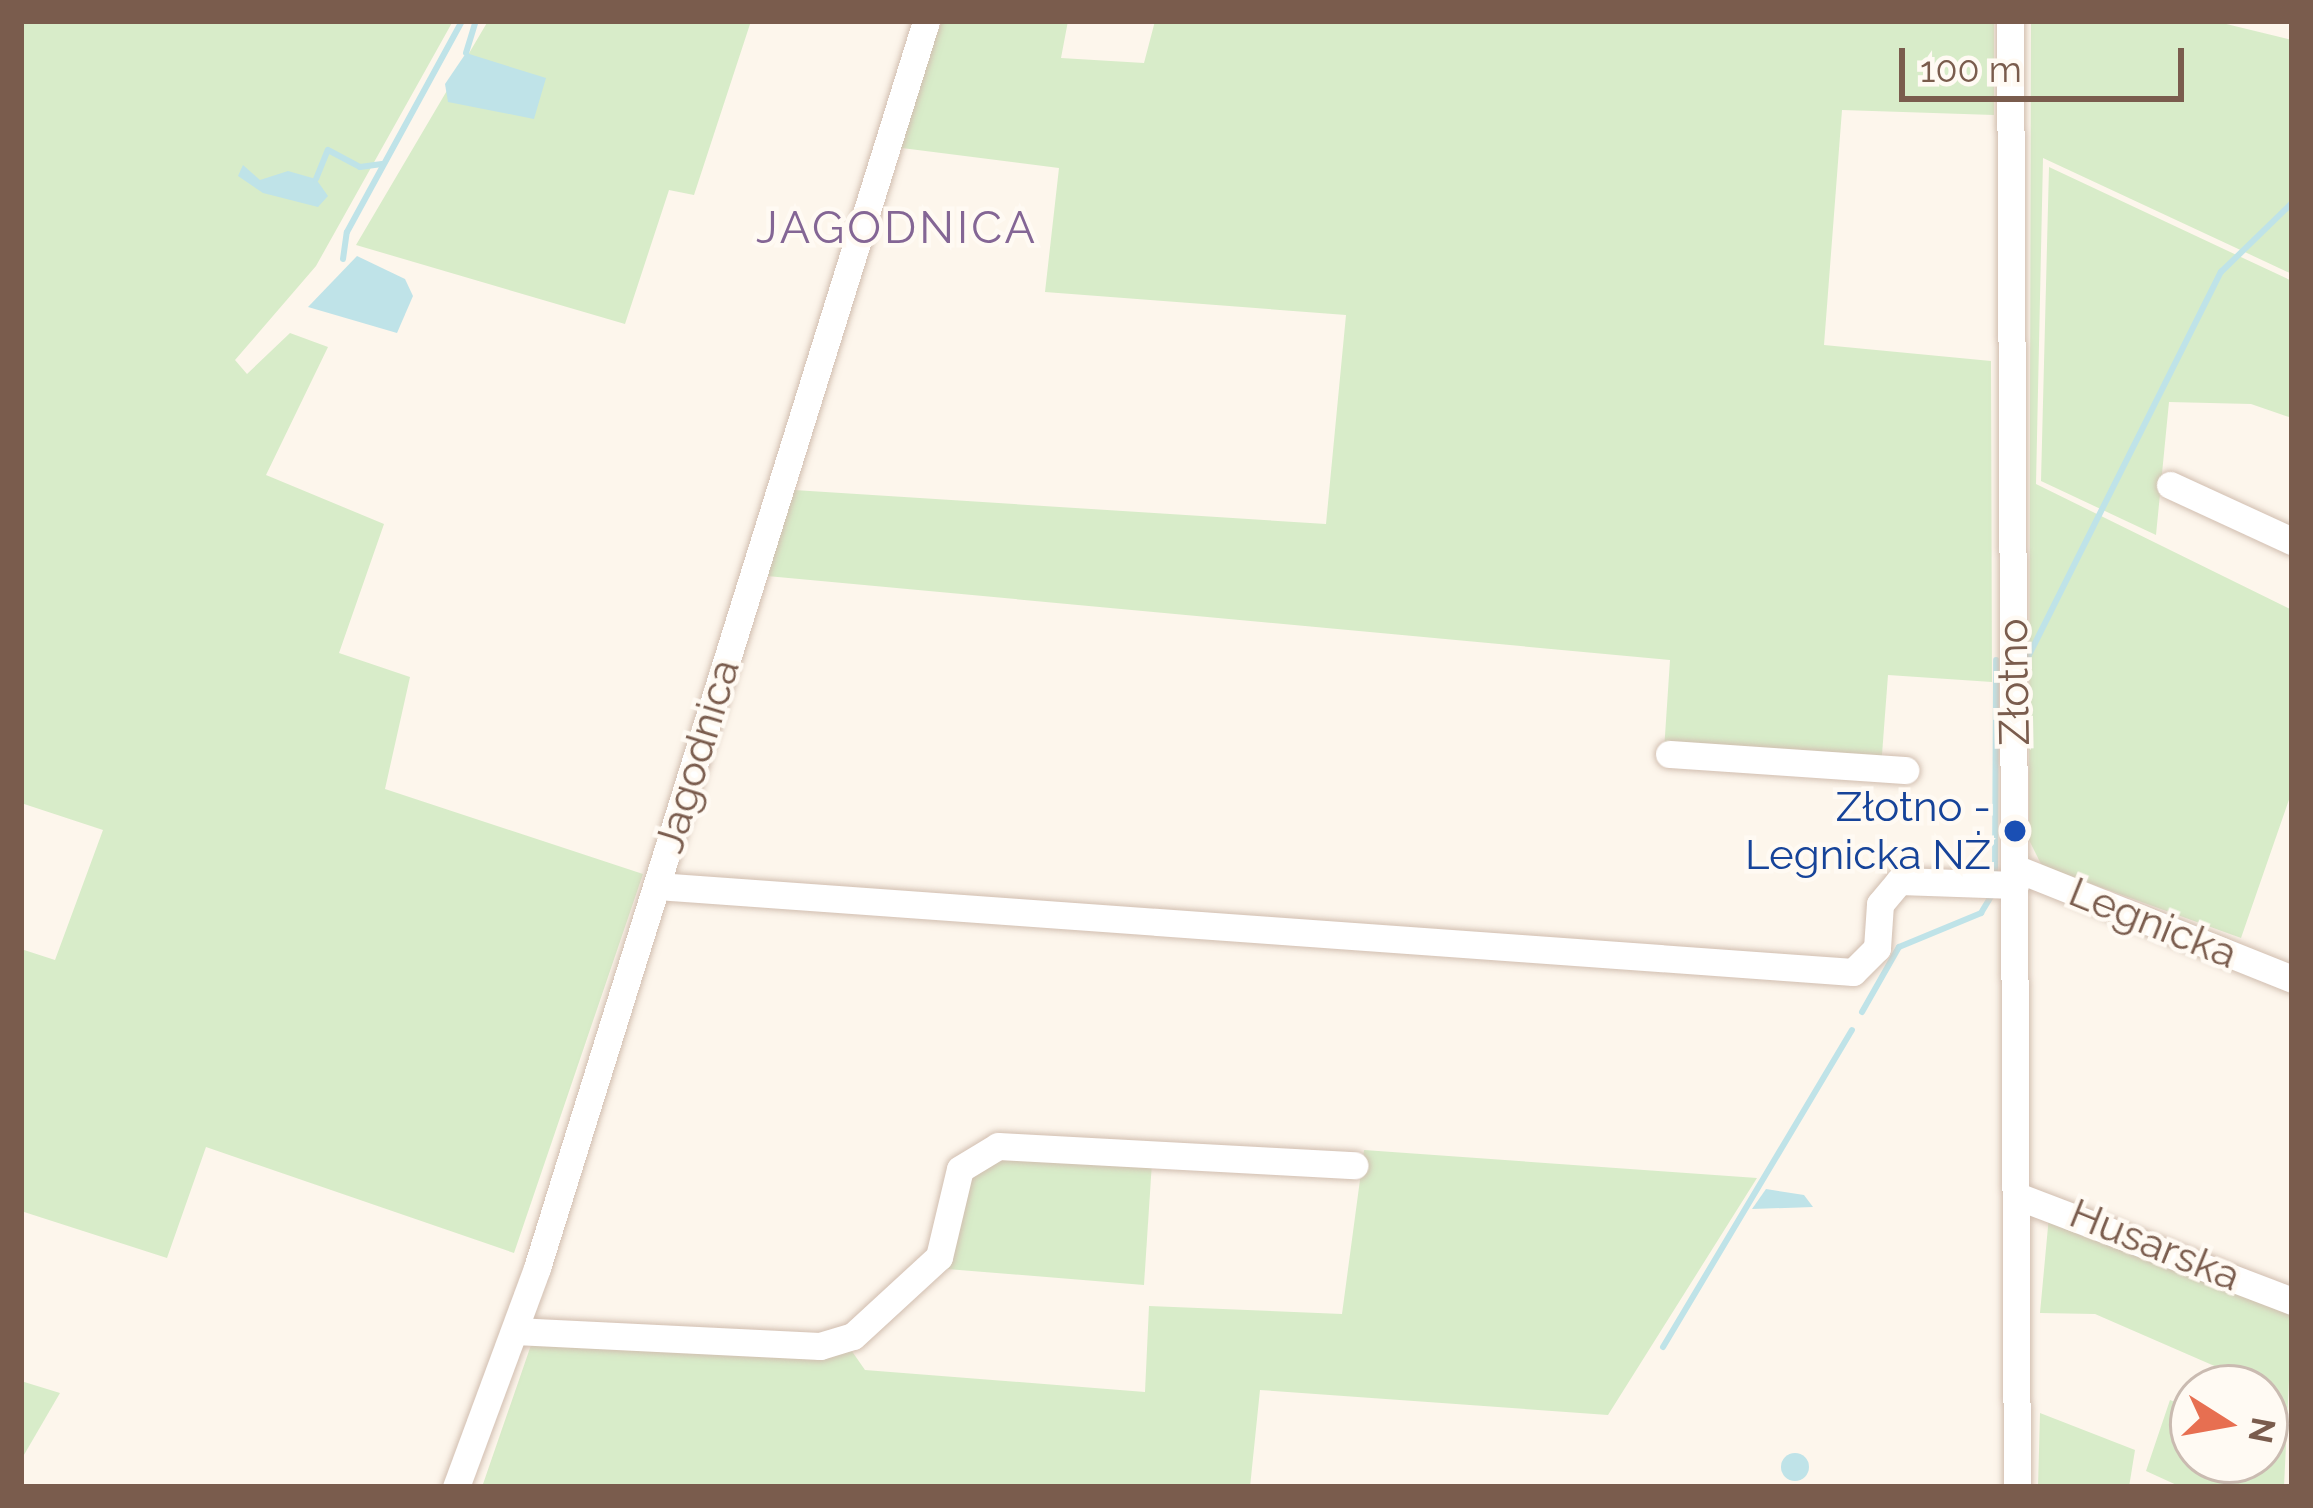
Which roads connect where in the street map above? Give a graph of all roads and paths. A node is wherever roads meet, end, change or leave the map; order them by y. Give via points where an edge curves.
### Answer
1 (926, 21) edge
2 (2010, 21) edge
3 (2170, 485) dead end
4 (2292, 542) edge
5 (1669, 754) dead end
6 (1905, 770) dead end
7 (2004, 880) junction
8 (657, 886) junction
9 (2292, 979) edge
10 (1354, 1165) dead end
11 (2017, 1196) junction
12 (2292, 1301) edge
13 (515, 1331) junction
14 (456, 1487) edge
15 (2018, 1487) edge

1 - 8 street, Jagodnica
2 - 7 street, Złotno
3 - 4 street
5 - 6 street
7 - 8 street via 1900,881 1880,904 1877,948 1853,972
7 - 9 street, Legnicka
7 - 11 street, Złotno
8 - 13 street, Jagodnica
10 - 13 street via 998,1146 960,1169 939,1257 853,1336 820,1346
11 - 12 street, Husarska
11 - 15 street, Złotno
13 - 14 street, Jagodnica

